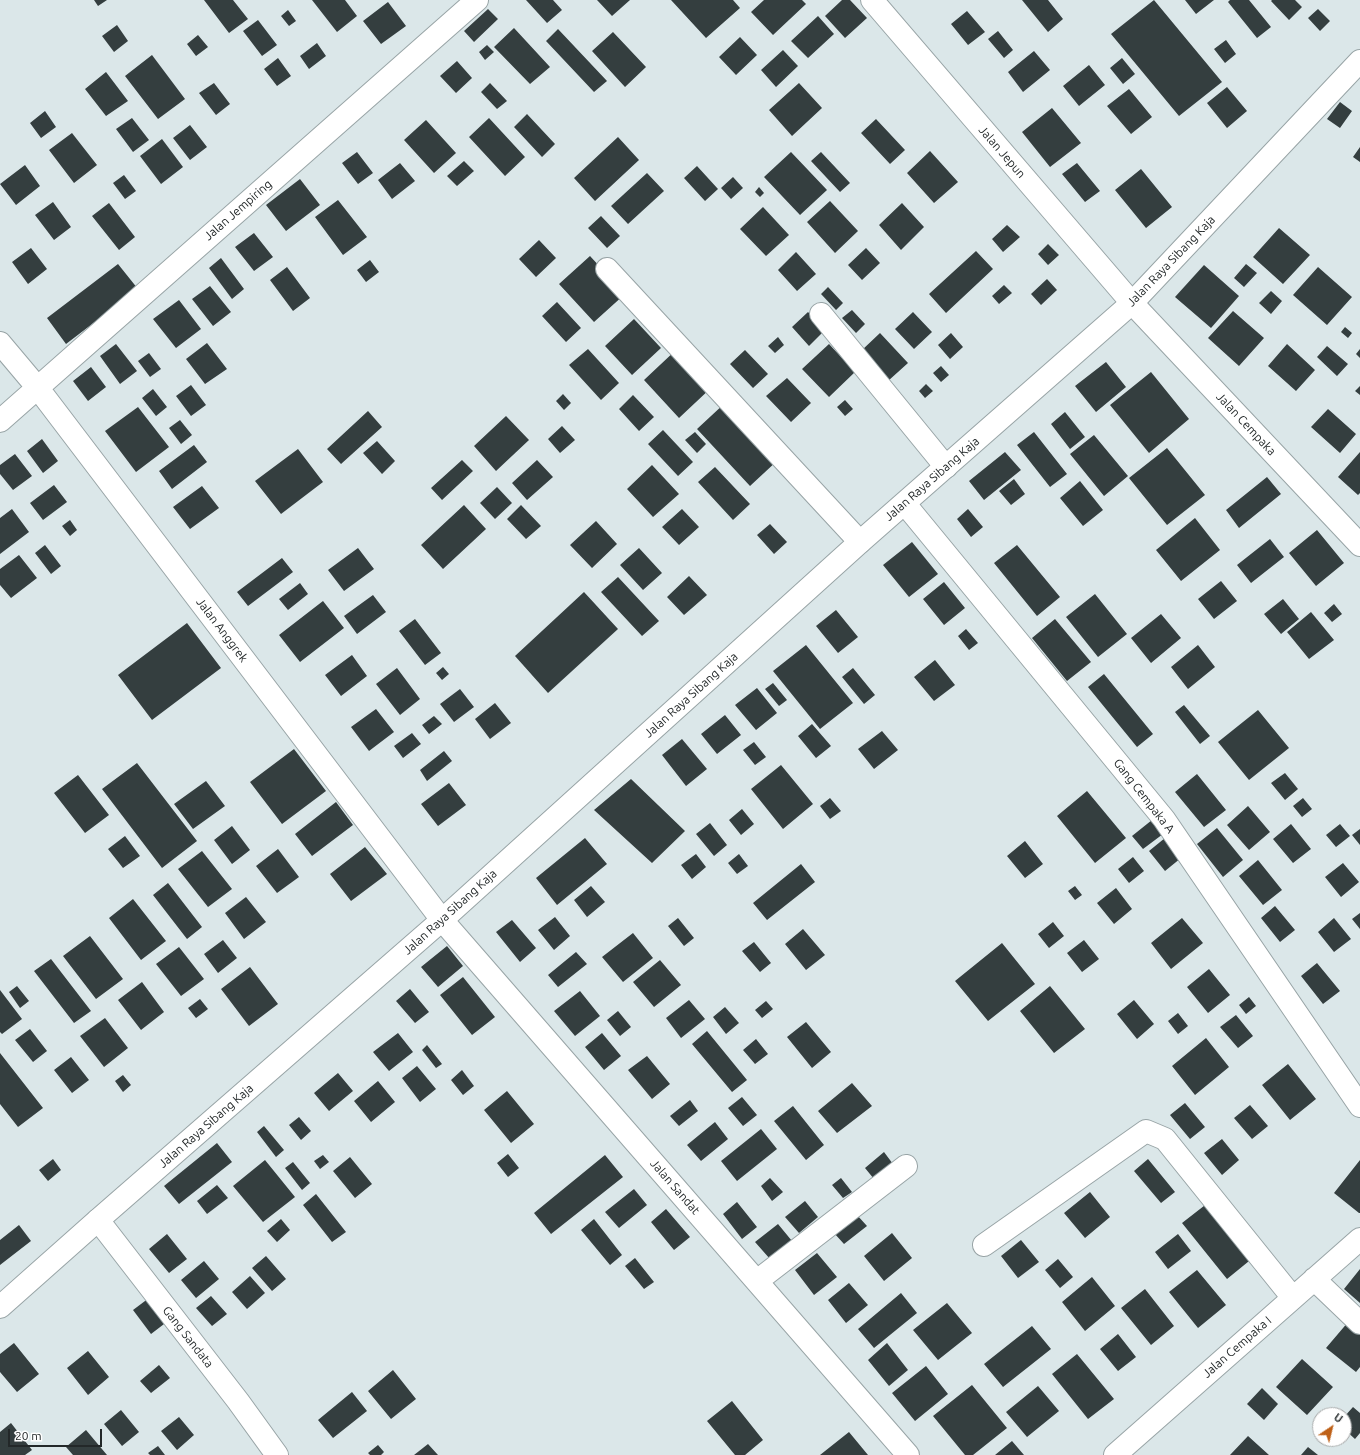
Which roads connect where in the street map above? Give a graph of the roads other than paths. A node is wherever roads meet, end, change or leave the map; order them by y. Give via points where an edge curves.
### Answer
1 (477, 0) edge
2 (872, 0) edge
3 (1360, 61) edge
4 (607, 269) dead end
5 (1132, 303) junction
6 (821, 314) dead end
7 (0, 343) edge
8 (37, 387) junction
9 (0, 421) edge
10 (946, 467) junction
11 (905, 504) junction
12 (860, 542) junction
13 (1360, 545) edge
14 (442, 920) junction
15 (1360, 1106) edge
16 (906, 1166) dead end
17 (98, 1220) junction
18 (1360, 1239) edge
19 (984, 1245) dead end
20 (1314, 1279) junction
21 (757, 1281) junction
22 (1293, 1298) junction
23 (0, 1307) edge
24 (1360, 1324) edge
25 (277, 1455) edge
26 (908, 1455) edge
27 (1115, 1455) edge

1 - 8 street, Jalan Jempiring
2 - 5 street, Jalan Jepun
3 - 5 street, Jalan Raya Sibang Kaja
4 - 12 street
5 - 10 street, Jalan Raya Sibang Kaja
5 - 13 street, Jalan Cempaka
6 - 10 street
7 - 8 street, Jalan Anggrek
8 - 9 street, Jalan Jempiring
8 - 14 street, Jalan Anggrek
10 - 11 street, Jalan Raya Sibang Kaja
11 - 12 street, Jalan Raya Sibang Kaja
11 - 15 street, Gang Cempaka A via 1164,819
12 - 14 street, Jalan Raya Sibang Kaja
14 - 17 street, Jalan Raya Sibang Kaja
14 - 21 street, Jalan Sandat
16 - 21 street
17 - 23 street, Jalan Raya Sibang Kaja
17 - 25 street, Gang Sandata
18 - 20 street, Jalan Cempaka I
19 - 22 street via 1146,1131 1165,1139
20 - 22 street, Jalan Cempaka I
20 - 24 street
21 - 26 street, Jalan Sandat
22 - 27 street, Jalan Cempaka I

